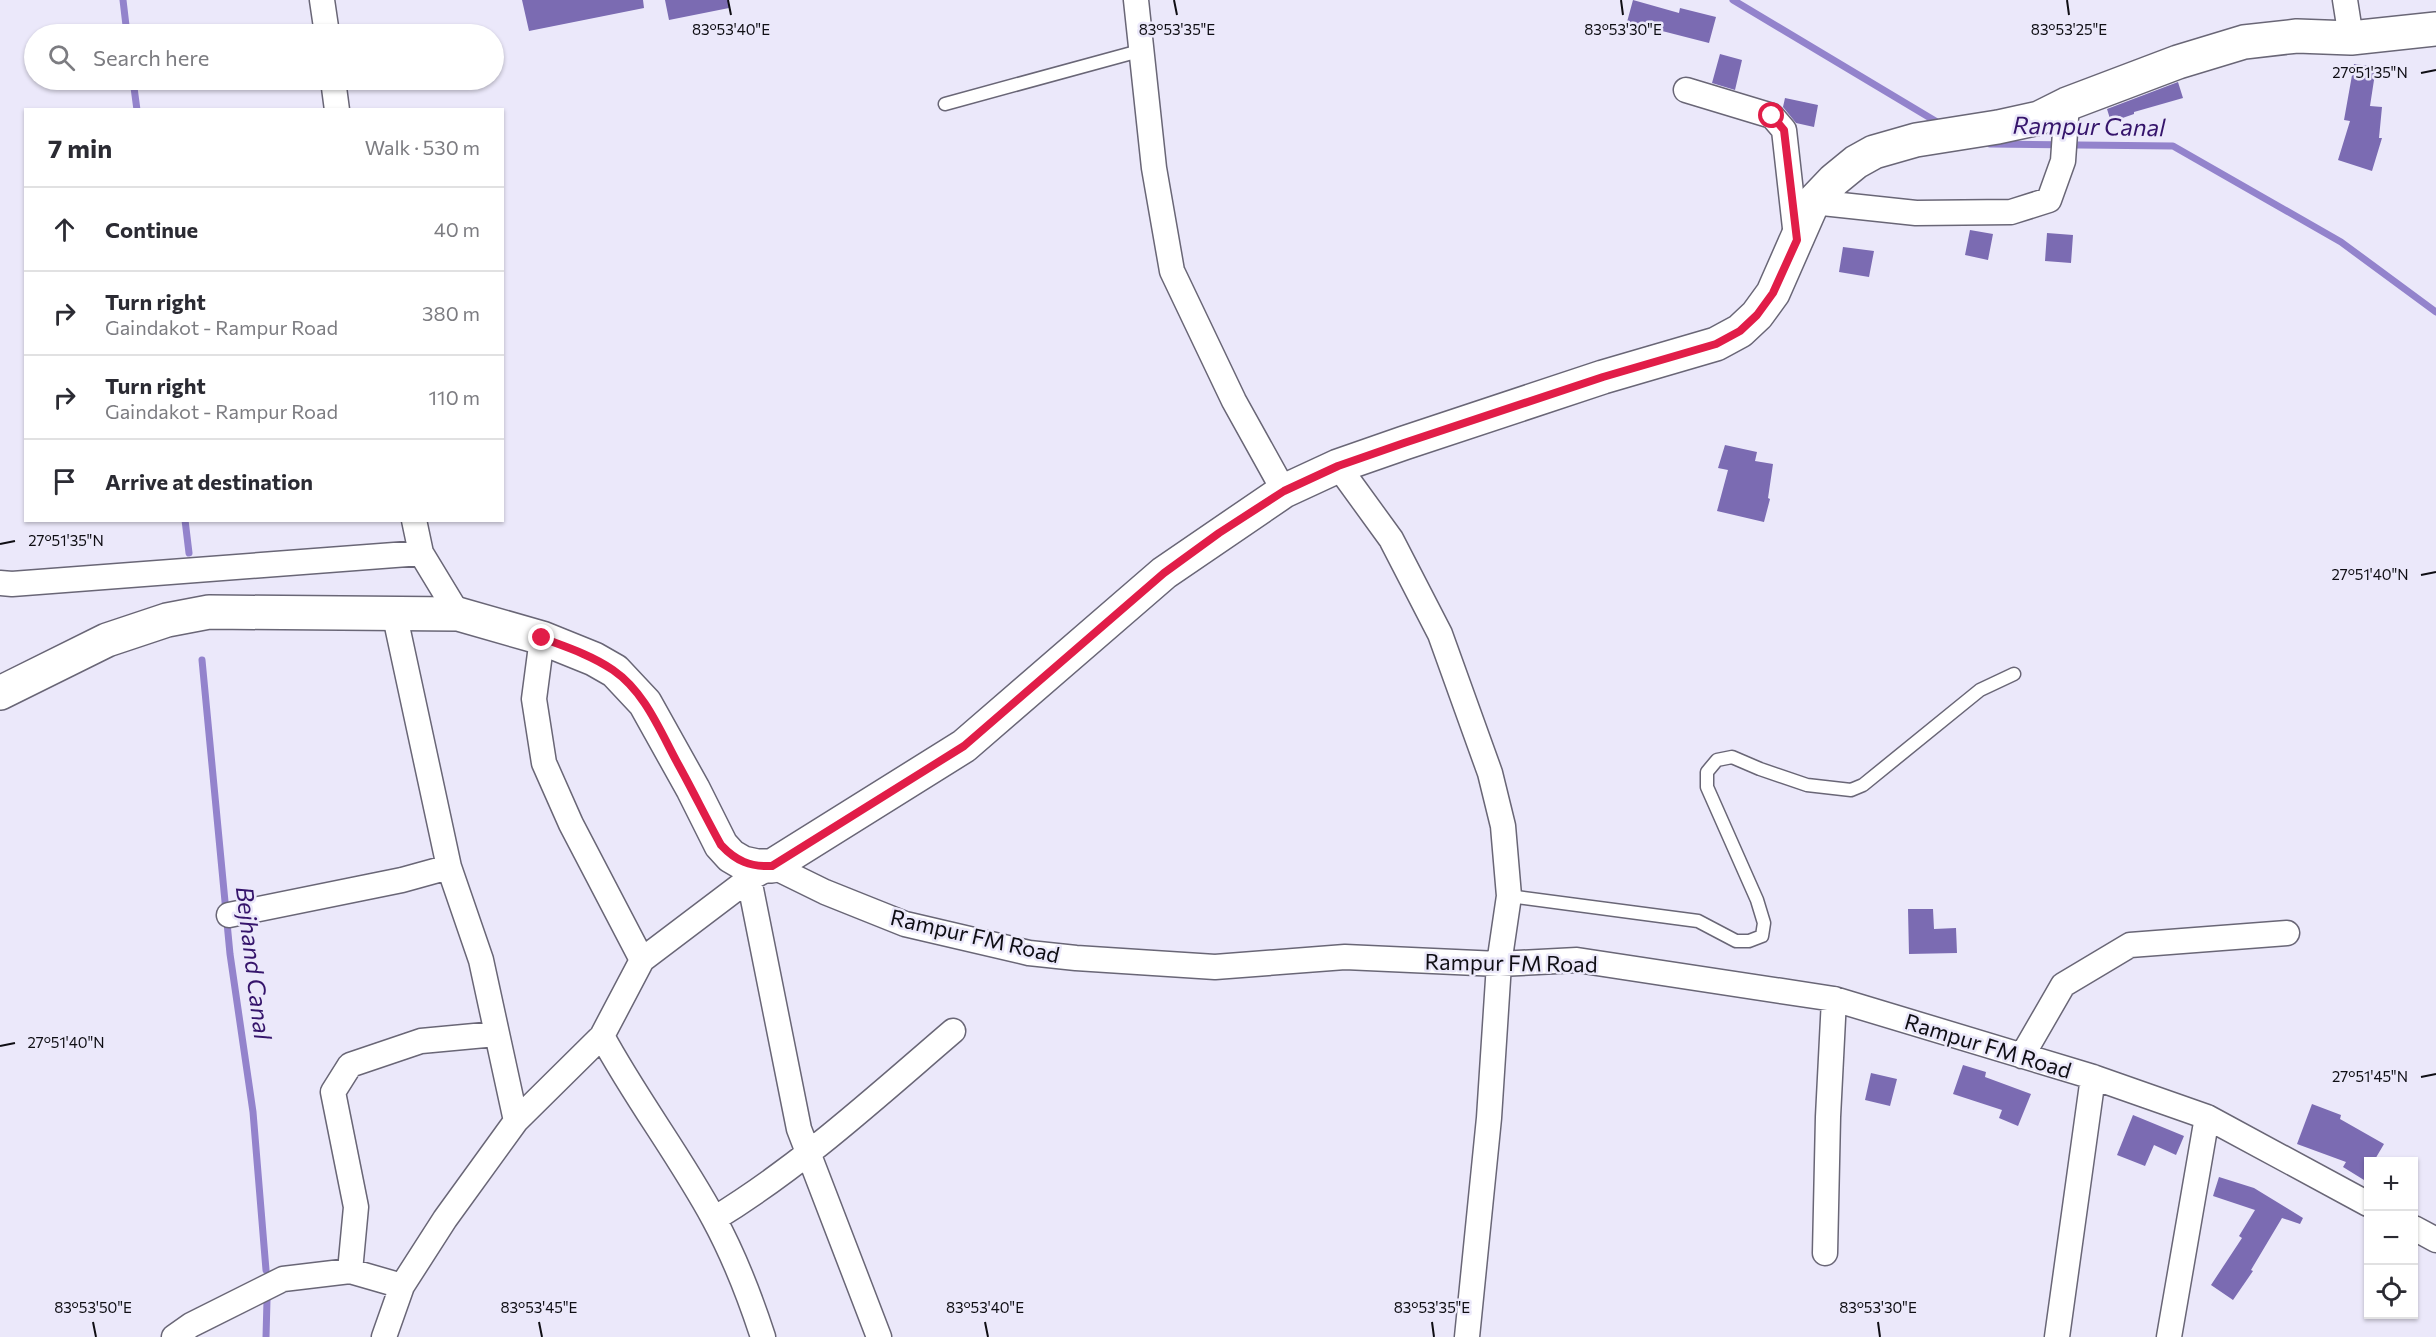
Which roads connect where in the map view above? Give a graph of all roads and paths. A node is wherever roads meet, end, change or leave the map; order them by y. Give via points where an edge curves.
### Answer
1 (322, 0) edge
2 (1136, 0) edge
3 (2344, 0) edge
4 (326, 24) edge
5 (2436, 29) edge
6 (2351, 38) junction
7 (1143, 50) junction
8 (334, 90) edge
9 (1686, 90) dead end
10 (945, 104) dead end
11 (2067, 104) junction
12 (337, 108) edge
13 (1813, 202) junction
14 (1797, 240) junction
15 (1338, 466) junction
16 (1284, 491) junction
17 (414, 522) edge
18 (421, 553) junction
19 (0, 583) edge
20 (394, 612) junction
21 (458, 614) junction
22 (542, 638) junction
23 (2014, 674) dead end
24 (0, 693) edge
25 (449, 867) junction
26 (760, 872) junction
27 (1509, 896) junction
28 (229, 915) dead end
29 (2287, 933) dead end
30 (642, 960) junction
31 (1499, 964) junction
32 (1834, 999) junction
33 (953, 1031) dead end
34 (496, 1034) junction
35 (602, 1036) junction
36 (2022, 1056) junction
37 (2093, 1077) junction
38 (2207, 1117) junction
39 (516, 1121) junction
40 (808, 1154) junction
41 (2364, 1202) edge
42 (714, 1220) junction
43 (2418, 1230) edge
44 (2436, 1240) edge
45 (1825, 1253) dead end
46 (350, 1271) junction
47 (402, 1286) junction
48 (174, 1337) edge
49 (384, 1337) edge
50 (763, 1337) edge
51 (879, 1337) edge
52 (1467, 1337) edge
53 (2057, 1337) edge
54 (2169, 1337) edge

1 - 4 street
2 - 7 street
3 - 6 street
5 - 6 main road
6 - 11 main road via 2296,36 2244,42
7 - 10 lane
7 - 16 street via 1154,168 1172,271 1234,401
8 - 12 street
9 - 14 street via 1772,116 1784,130
11 - 13 main road via 2039,118 1916,140 1874,152 1834,180
11 - 13 street via 2063,161 2049,200 2011,212 1916,213
13 - 14 main road
14 - 15 main road via 1773,293 1757,315 1740,331 1716,344 1603,377
15 - 16 main road
15 - 27 street via 1391,539 1440,633 1490,773 1503,826
16 - 26 main road via 1164,573 964,746
17 - 18 street
18 - 19 street
18 - 21 street
20 - 21 main road
20 - 24 main road via 209,612 167,620 107,640
20 - 25 street
21 - 22 main road
22 - 26 main road via 594,659 631,686 661,731 721,845 731,856 757,866
22 - 30 street via 534,699 543,763
23 - 27 lane via 1980,690 1863,785 1851,790 1807,785 1732,757 1717,760 1707,772 1707,787 1757,900 1764,923 1762,936 1736,941 1698,921
25 - 28 street
25 - 34 street via 481,960
26 - 30 street
26 - 31 street, Rampur FM Road via 825,892 905,924 1029,953 1215,967 1345,957
26 - 40 street via 799,1129
27 - 31 street
29 - 36 street via 2130,945 2063,986
30 - 35 street
31 - 32 street, Rampur FM Road via 1577,960
31 - 52 street via 1489,1118
32 - 36 street, Rampur FM Road
32 - 45 street
33 - 40 street
34 - 39 street
34 - 46 street via 421,1041 350,1065 333,1092 356,1207
35 - 39 street
35 - 42 street
36 - 37 street, Rampur FM Road
37 - 38 street, Rampur FM Road
37 - 53 street
38 - 41 street, Rampur FM Road
38 - 54 street
39 - 47 street
40 - 42 street via 764,1189
40 - 51 street
42 - 50 street via 753,1305
43 - 44 street
46 - 47 street
46 - 48 street via 283,1279
47 - 49 street

